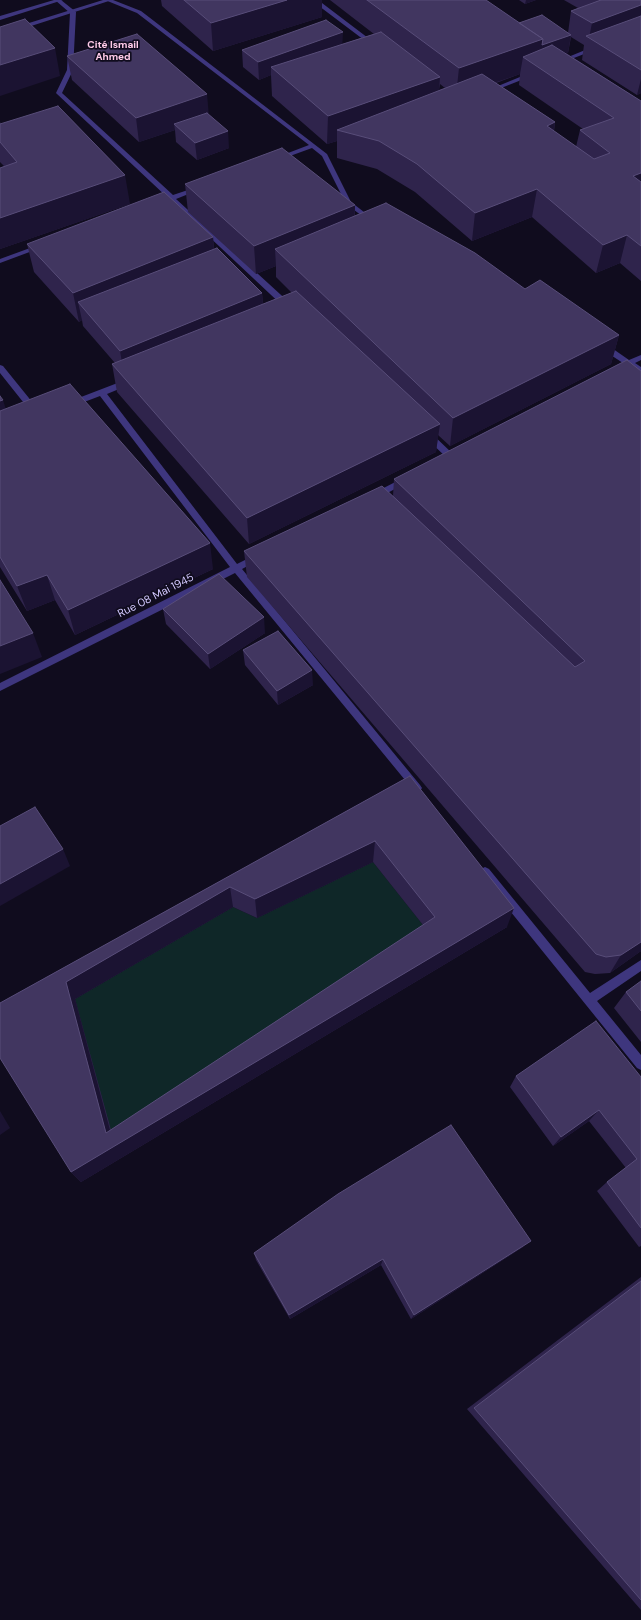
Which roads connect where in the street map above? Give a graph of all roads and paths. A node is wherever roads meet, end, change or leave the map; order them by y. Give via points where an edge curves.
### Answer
1 (59, 0) edge
2 (109, 0) edge
3 (314, 0) edge
4 (73, 12) junction
5 (0, 18) edge
6 (0, 34) edge
7 (605, 44) edge
8 (378, 48) edge
9 (555, 64) edge
10 (540, 70) edge
11 (483, 93) edge
12 (313, 146) junction
13 (269, 162) edge
14 (210, 184) edge
15 (173, 198) junction
16 (165, 201) edge
17 (379, 224) edge
18 (45, 245) edge
19 (0, 261) edge
20 (287, 314) edge
21 (595, 341) edge
22 (641, 357) edge
23 (628, 363) junction
24 (0, 368) edge
25 (641, 371) edge
26 (608, 374) edge
27 (138, 378) edge
28 (102, 393) junction
29 (59, 408) edge
30 (38, 416) edge
31 (421, 430) edge
32 (450, 456) edge
33 (416, 474) edge
34 (367, 500) edge
35 (264, 554) edge
36 (236, 568) junction
37 (0, 687) edge
38 (423, 796) edge
39 (479, 864) edge
40 (641, 965) edge
41 (590, 999) junction
42 (641, 1064) edge

1 - 4 street
1 - 5 street
2 - 4 street
2 - 12 street via 139,12
3 - 8 street
4 - 6 street
4 - 15 street via 70,70 59,93
7 - 9 street
10 - 11 street
12 - 13 street
12 - 17 street via 329,155 348,203
14 - 15 street
15 - 16 street
15 - 20 street via 294,311
18 - 19 street
21 - 23 street
22 - 23 street
23 - 25 street
23 - 26 street
24 - 30 street
27 - 28 street
28 - 29 street
28 - 36 street
31 - 32 street
33 - 34 street
35 - 36 street, Rue 08 Mai 1945
36 - 37 street, Rue 08 Mai 1945
36 - 38 street
39 - 41 street
40 - 41 street
41 - 42 street

